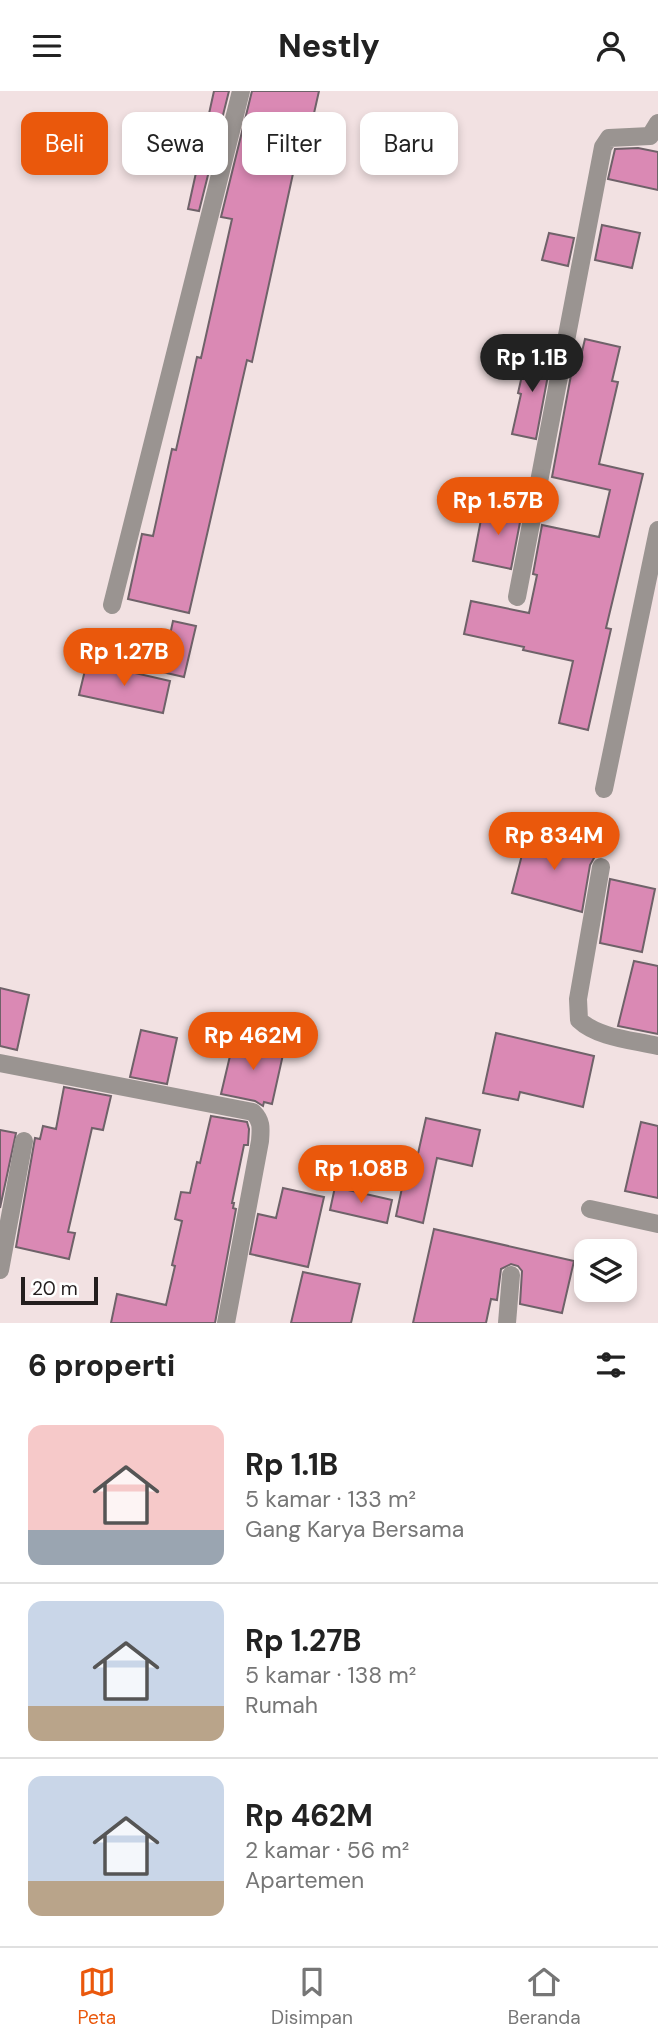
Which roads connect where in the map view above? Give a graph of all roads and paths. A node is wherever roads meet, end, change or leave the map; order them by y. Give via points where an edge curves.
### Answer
1 (241, 91) edge
2 (658, 123) edge
3 (658, 530) edge
4 (517, 597) dead end
5 (112, 605) dead end
6 (604, 789) dead end
7 (601, 867) dead end
8 (658, 1046) edge
9 (0, 1063) edge
10 (24, 1141) dead end
11 (590, 1209) dead end
12 (658, 1224) edge
13 (0, 1270) edge
14 (511, 1275) dead end
15 (226, 1323) edge
16 (507, 1323) edge

1 - 5 street
2 - 4 street via 650,136 609,138 603,147
3 - 6 street
7 - 8 street via 578,999 579,1020 602,1033
9 - 15 street via 253,1112 258,1117 260,1140
10 - 13 street
11 - 12 street
14 - 16 street

